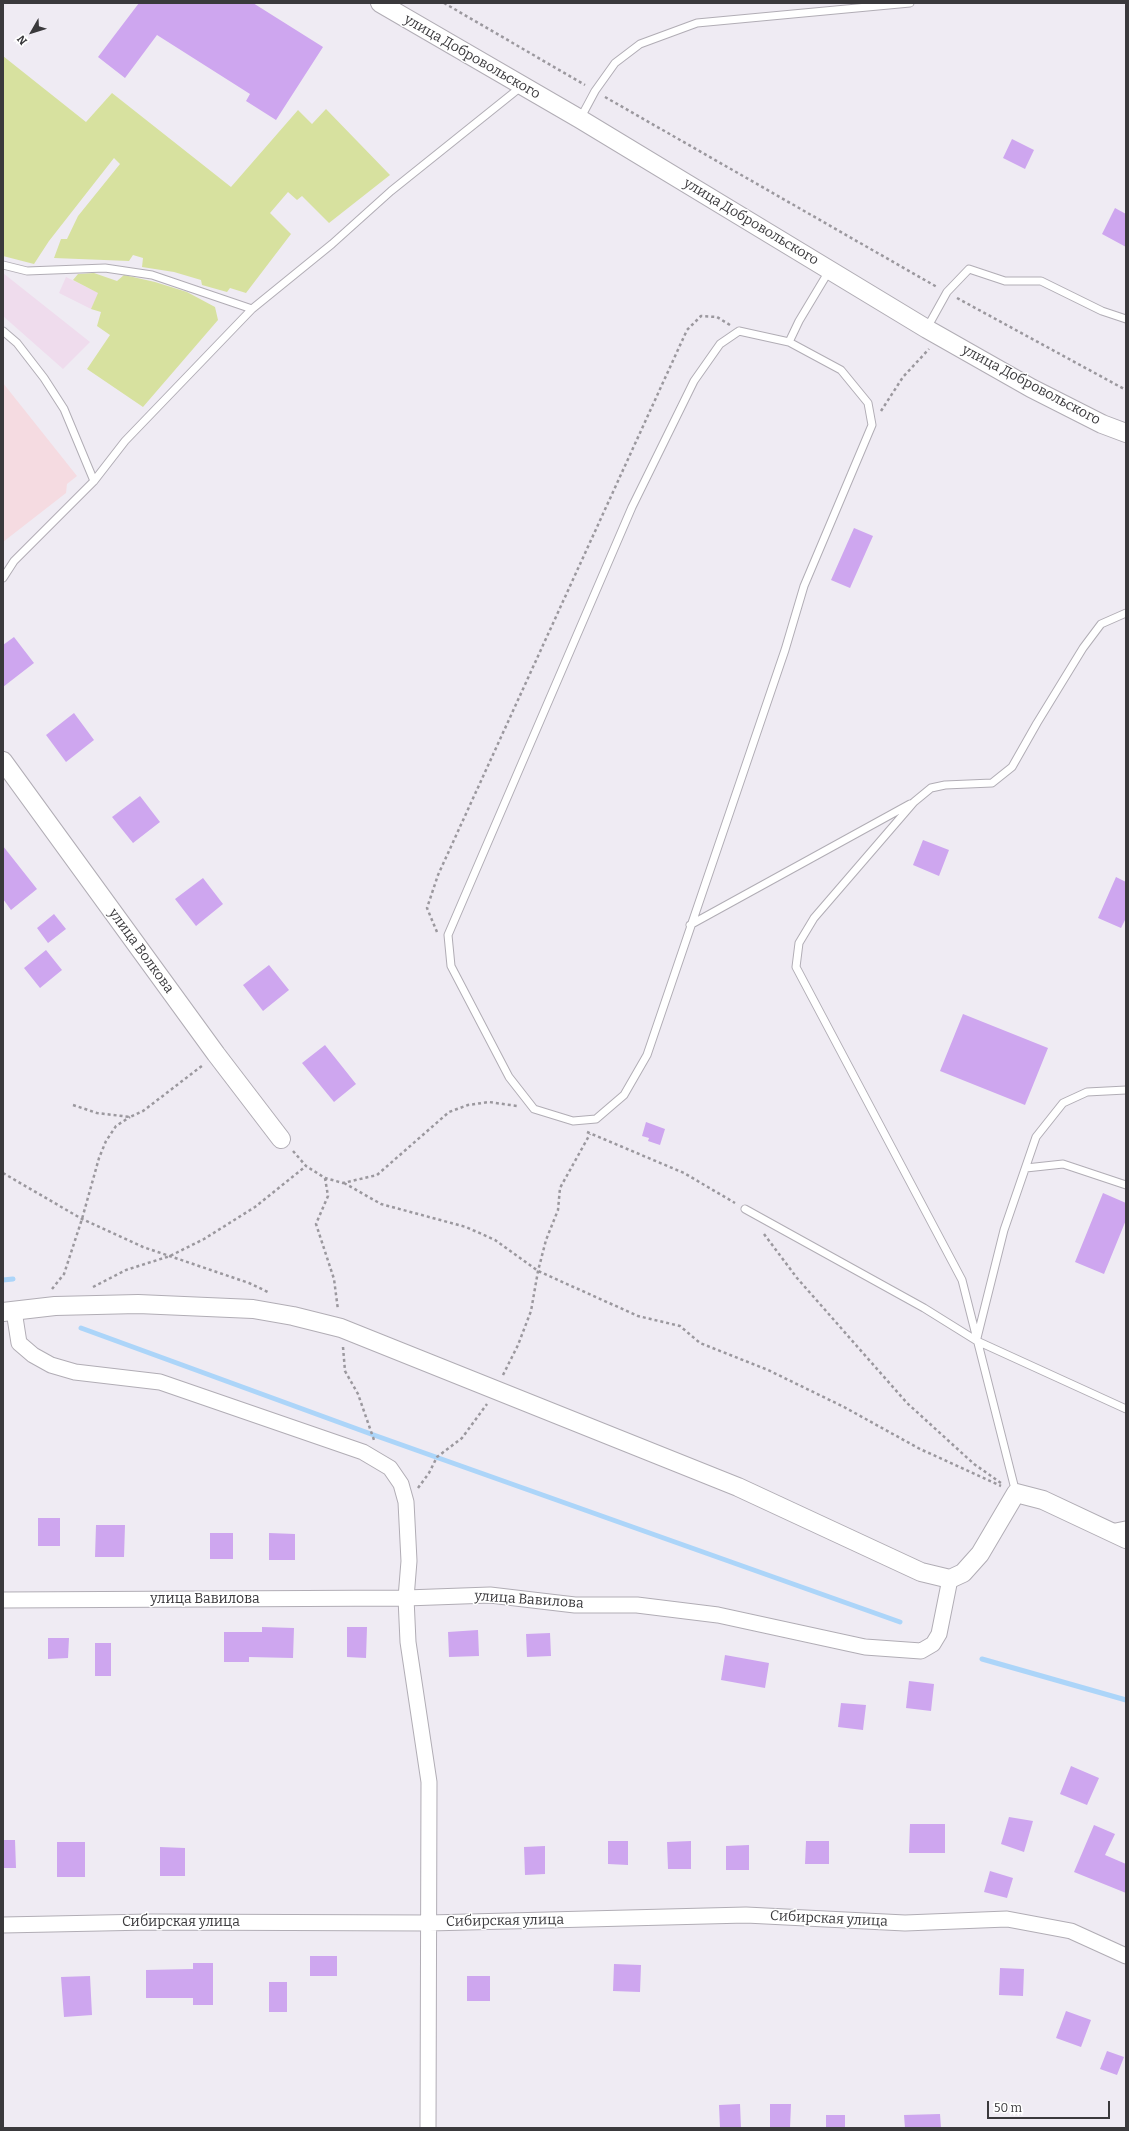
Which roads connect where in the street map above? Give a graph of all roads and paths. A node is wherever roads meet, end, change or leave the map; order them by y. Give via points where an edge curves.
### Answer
1 (380, 3) edge
2 (444, 3) edge
3 (910, 3) edge
4 (522, 86) junction
5 (595, 91) junction
6 (580, 119) junction
7 (3, 265) edge
8 (829, 270) junction
9 (947, 292) junction
10 (252, 309) junction
11 (1126, 319) edge
12 (927, 328) junction
13 (3, 331) edge
14 (739, 331) junction
15 (789, 342) junction
16 (1126, 390) edge
17 (872, 425) junction
18 (1126, 433) edge
19 (94, 481) junction
20 (3, 578) edge
21 (1126, 613) edge
22 (3, 761) edge
23 (914, 802) junction
24 (690, 925) junction
25 (439, 937) dead end
26 (216, 1054) junction
27 (1126, 1090) edge
28 (73, 1105) dead end
29 (534, 1109) junction
30 (130, 1117) junction
31 (583, 1130) dead end
32 (590, 1134) junction
33 (281, 1139) joint
34 (306, 1166) junction
35 (1026, 1168) junction
36 (3, 1173) edge
37 (343, 1183) junction
38 (1126, 1185) edge
39 (745, 1209) junction
40 (82, 1219) junction
41 (170, 1256) junction
42 (538, 1271) junction
43 (91, 1288) dead end
44 (277, 1297) dead end
45 (34, 1308) junction
46 (9, 1311) edge
47 (977, 1341) junction
48 (496, 1390) junction
49 (1126, 1409) edge
50 (1016, 1493) junction
51 (406, 1502) junction
52 (1126, 1525) edge
53 (1105, 1530) junction
54 (1126, 1539) edge
55 (950, 1579) junction
56 (406, 1598) junction
57 (3, 1600) edge
58 (429, 1923) junction
59 (3, 1925) edge
60 (1126, 1956) edge
61 (428, 2128) edge

1 - 4 street, улица Добровольского
2 - 5 path
3 - 5 lane via 697,24 640,44 615,63
4 - 6 street, улица Добровольского
4 - 10 lane via 391,190 332,244
5 - 6 lane
5 - 9 path
6 - 8 street, улица Добровольского
7 - 10 lane via 27,271 105,268 152,275
8 - 12 street, улица Добровольского
8 - 15 lane
9 - 11 lane via 969,269 1005,281 1041,281 1102,311
9 - 12 lane
9 - 16 path
10 - 19 lane via 125,441
12 - 17 path via 931,345 928,352 903,377
12 - 18 street, улица Добровольского via 1031,388 1102,424
13 - 19 lane via 17,343 64,409
14 - 15 lane
14 - 25 path via 717,317 701,316 687,330 438,875 427,908
14 - 29 lane via 720,344 694,381 632,507 448,935 451,966 509,1078
15 - 17 lane via 840,370 868,403
17 - 24 lane via 804,586 785,650
19 - 20 lane via 14,561
21 - 23 lane via 1100,624 1012,767 992,783 931,788
22 - 26 street, улица Волкова
23 - 24 lane
23 - 47 lane via 814,918 799,943 796,968 962,1280
24 - 29 lane via 647,1055 624,1095 596,1119 573,1122
26 - 30 path via 143,1111
26 - 33 street, улица Волкова
27 - 35 lane via 1087,1092 1063,1103 1036,1137
28 - 30 path via 97,1113
29 - 37 path via 489,1102 468,1105 449,1112 377,1175
30 - 40 path via 116,1126 106,1141
31 - 32 path
32 - 39 path via 684,1173
32 - 42 path via 560,1188 558,1210 546,1240
33 - 34 path
34 - 37 path via 325,1178
34 - 41 path via 255,1207 220,1230
35 - 38 lane via 1063,1164
35 - 47 lane via 1004,1230
36 - 40 path
37 - 42 path via 381,1204 466,1227 495,1240
39 - 47 lane via 924,1308
39 - 50 path via 797,1278 907,1403 974,1464
40 - 41 path via 143,1247
40 - 45 path via 64,1274
41 - 43 path via 126,1270
41 - 44 path via 249,1284
42 - 48 path via 531,1311
42 - 50 path via 638,1316 680,1326 700,1343 768,1370 844,1407 920,1449
45 - 46 street
45 - 48 street via 138,1304 253,1309 293,1316 341,1328
46 - 51 street via 19,1343 51,1366 75,1372 160,1382 363,1452 390,1468 401,1484
47 - 49 lane
47 - 50 lane
48 - 51 path via 462,1438 437,1457 429,1473
48 - 55 street via 738,1487 921,1572
50 - 53 street via 1044,1500
50 - 55 street via 980,1554 963,1573
51 - 56 street via 409,1561
52 - 53 lane
53 - 54 street
55 - 56 street, улица Вавилова via 939,1634 933,1644 921,1651 865,1647 718,1615 637,1605 575,1605 490,1595
56 - 57 street, улица Вавилова
56 - 58 street via 408,1642 429,1782
58 - 59 street, Сибирская улица via 150,1922
58 - 60 street, Сибирская улица via 746,1915 905,1923 1007,1919 1071,1930
58 - 61 street

